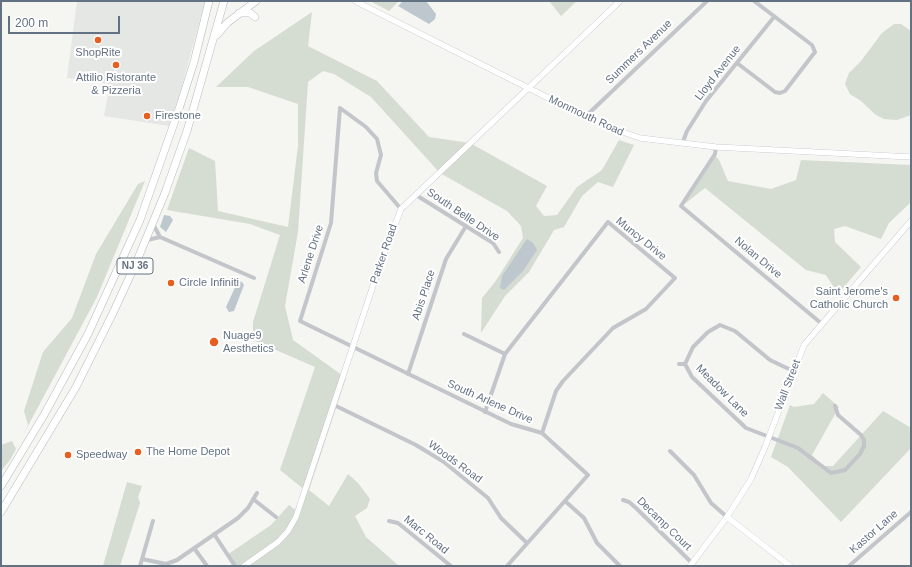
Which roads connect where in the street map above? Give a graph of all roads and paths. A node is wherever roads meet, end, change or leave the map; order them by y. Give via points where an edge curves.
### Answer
1 (209, 1) edge
2 (224, 1) edge
3 (256, 1) edge
4 (355, 1) edge
5 (620, 1) edge
6 (707, 1) edge
7 (754, 1) edge
8 (238, 14) junction
9 (255, 17) dead end
10 (774, 17) junction
11 (214, 40) junction
12 (737, 63) junction
13 (528, 88) junction
14 (585, 117) junction
15 (682, 144) junction
16 (716, 147) junction
17 (911, 157) edge
18 (416, 195) junction
19 (402, 209) junction
20 (608, 217) dead end
21 (911, 221) edge
22 (608, 222) junction
23 (152, 223) junction
24 (466, 226) junction
25 (160, 237) junction
26 (145, 242) junction
27 (499, 252) dead end
28 (254, 278) dead end
29 (822, 324) junction
30 (464, 334) dead end
31 (353, 347) junction
32 (505, 354) junction
33 (679, 364) dead end
34 (685, 364) junction
35 (793, 371) junction
36 (408, 374) junction
37 (334, 405) junction
38 (835, 406) dead end
39 (486, 412) junction
40 (542, 434) junction
41 (768, 438) junction
42 (670, 451) dead end
43 (12, 469) junction
44 (593, 474) dead end
45 (588, 475) junction
46 (1, 478) edge
47 (1, 486) edge
48 (257, 493) dead end
49 (253, 499) junction
50 (623, 500) dead end
51 (564, 501) junction
52 (1, 512) edge
53 (911, 512) edge
54 (276, 517) dead end
55 (727, 517) junction
56 (153, 521) dead end
57 (389, 521) dead end
58 (214, 534) junction
59 (527, 542) junction
60 (194, 548) junction
61 (142, 559) junction
62 (164, 565) edge
63 (691, 565) edge
64 (786, 565) edge
65 (140, 566) edge
66 (207, 566) edge
67 (235, 566) edge
68 (245, 566) edge
69 (451, 566) edge
70 (507, 566) edge
71 (620, 566) edge
72 (849, 566) edge

1 - 43 highway, NJ 36 via 194,62 140,220 88,334
2 - 11 highway, NJ 36
3 - 8 highway
4 - 13 street, Monmouth Road
5 - 13 street, Parker Road
6 - 14 street, Summers Avenue
7 - 10 street
8 - 9 highway via 250,13
8 - 11 highway
10 - 12 street, Lloyd Avenue
10 - 12 street via 812,45 815,52 813,57 785,91 780,93 775,92
11 - 23 highway, NJ 36 via 186,131
12 - 15 street, Lloyd Avenue via 700,110
13 - 14 street, Monmouth Road
13 - 18 street, Parker Road
14 - 15 street, Monmouth Road via 640,138
15 - 16 street, Monmouth Road
16 - 17 street, Monmouth Road
16 - 29 street, Nolan Drive via 715,154 682,206
18 - 19 street, Parker Road
18 - 24 street, South Belle Drive
19 - 31 street, Parker Road via 391,234
19 - 31 street, Arlene Drive via 376,181 381,155 378,139 340,108 331,223 300,319 304,324
20 - 22 street
21 - 29 street, Wall Street
22 - 32 street, Muncy Drive
22 - 40 street, Muncy Drive via 678,278 646,309 613,328 563,381 556,391
23 - 25 street
23 - 26 highway, NJ 36
24 - 27 street, South Belle Drive via 493,243
24 - 36 street, Abis Place via 445,263
25 - 26 street
25 - 28 street
26 - 52 highway, NJ 36 via 86,367
29 - 35 street, Wall Street via 804,345
30 - 32 street
31 - 36 street, South Arlene Drive
31 - 37 street, Parker Road
32 - 39 street, Muncy Drive
33 - 34 street
34 - 35 street, Meadow Lane via 693,347 720,322 770,360
34 - 41 street, Meadow Lane via 692,377 738,421
35 - 41 street, Wall Street
36 - 39 street, South Arlene Drive
37 - 59 street, Woods Road via 416,445 444,462 488,498 504,522
37 - 68 street, Parker Road via 291,527 278,542
38 - 41 street, Meadow Lane via 838,415 864,440 860,454 845,470 832,473 798,448
39 - 40 street, South Arlene Drive via 511,424
40 - 45 street, South Arlene Drive
41 - 55 street, Wall Street via 751,479
42 - 55 street via 694,474 711,503
43 - 46 highway
43 - 47 highway, NJ 36
44 - 45 street
45 - 51 street
48 - 49 street
49 - 54 street
49 - 58 street via 238,518
50 - 63 street, Decamp Court via 636,508
51 - 59 street
51 - 71 street via 584,518 597,543
53 - 72 street, Kastor Lane
55 - 63 street, Wall Street
55 - 64 street
56 - 61 street
57 - 69 street, Marc Road via 398,523
58 - 60 street
58 - 67 street
59 - 70 street
60 - 62 street
60 - 66 street
61 - 62 street
61 - 65 street

